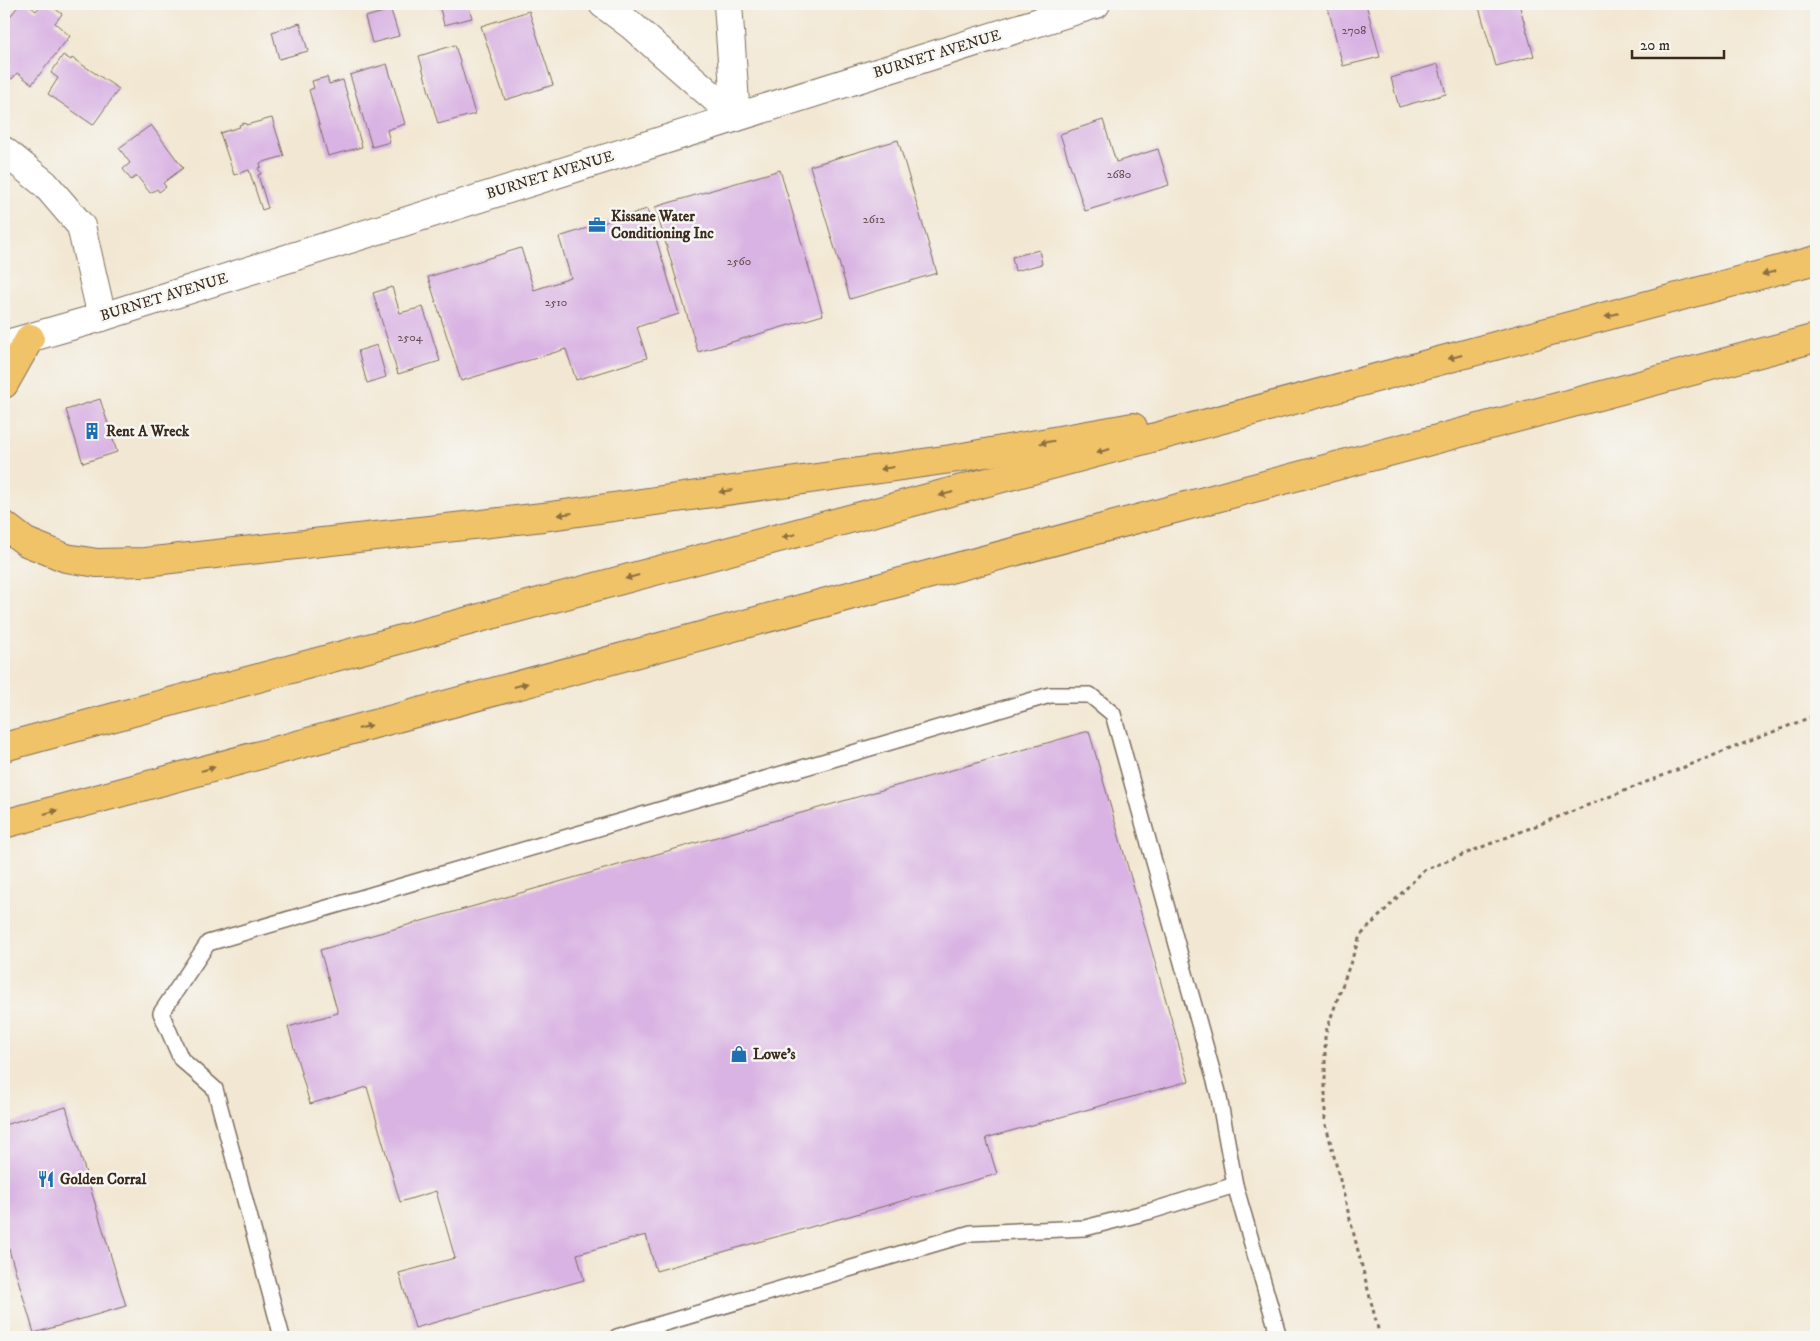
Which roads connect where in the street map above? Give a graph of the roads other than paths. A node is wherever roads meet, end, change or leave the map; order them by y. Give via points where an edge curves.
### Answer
1 (603, 4) edge
2 (728, 4) edge
3 (1096, 4) edge
4 (736, 117) junction
5 (4, 151) edge
6 (1816, 260) edge
7 (102, 316) junction
8 (30, 338) junction
9 (1816, 338) edge
10 (4, 345) edge
11 (4, 384) edge
12 (1302, 398) junction
13 (4, 525) edge
14 (4, 747) edge
15 (4, 824) edge
16 (1235, 1185) junction
17 (282, 1337) edge
18 (616, 1337) edge
19 (1278, 1337) edge

1 - 4 street
2 - 4 street
3 - 4 street, BURNET AVENUE
4 - 7 street, BURNET AVENUE
5 - 7 street via 44,184 81,226
6 -> 12 highway
7 - 8 street, BURNET AVENUE
8 - 10 street, BURNET AVENUE
8 - 11 highway
15 -> 9 highway
12 -> 13 highway via 951,458 543,518 145,562 97,563 66,558 26,542
12 -> 14 highway
16 - 17 lane via 1218,1092 1114,714 1090,695 1050,695 208,943 161,1013 181,1059 215,1089
16 - 18 lane via 1085,1228 971,1233
16 - 19 lane

